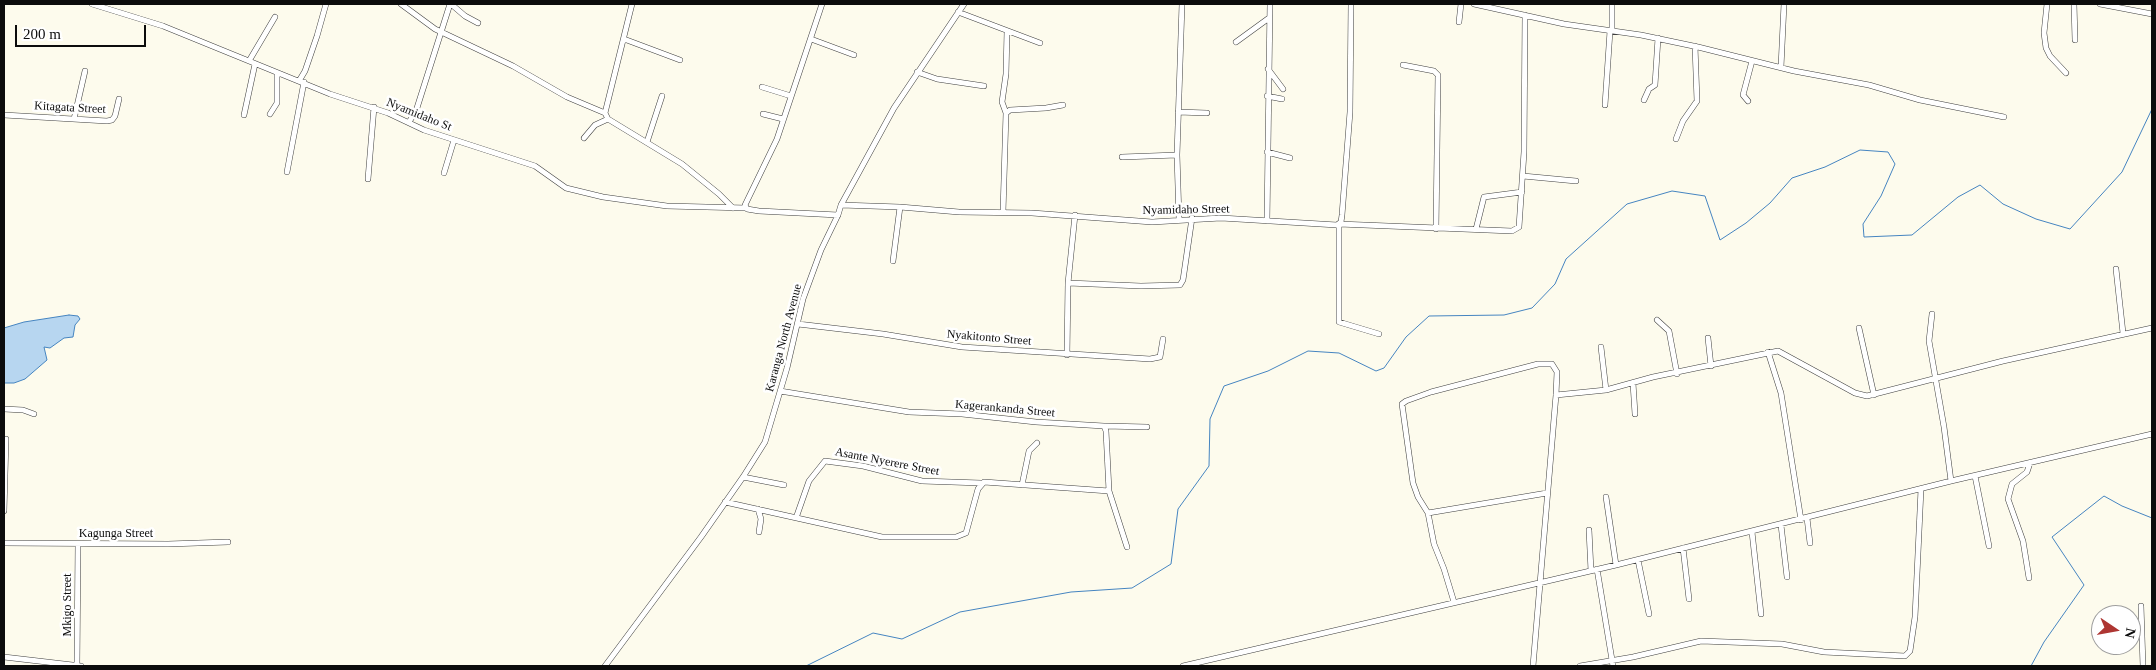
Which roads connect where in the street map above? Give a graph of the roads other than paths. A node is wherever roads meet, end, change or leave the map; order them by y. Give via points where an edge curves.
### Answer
1 (92, 4) edge
2 (326, 4) edge
3 (401, 4) edge
4 (450, 4) edge
5 (632, 4) edge
6 (820, 4) edge
7 (964, 4) edge
8 (1182, 4) edge
9 (1270, 4) edge
10 (1351, 4) edge
11 (1461, 4) edge
12 (1474, 4) edge
13 (1612, 4) edge
14 (1784, 4) edge
15 (2047, 4) edge
16 (2074, 4) edge
17 (2100, 4) edge
18 (958, 12) junction
19 (2152, 14) edge
20 (1525, 15) junction
21 (275, 17) dead end
22 (1269, 18) junction
23 (1459, 22) dead end
24 (478, 23) dead end
25 (442, 31) junction
26 (1007, 31) junction
27 (1611, 31) junction
28 (1658, 38) junction
29 (624, 39) junction
30 (811, 39) junction
31 (2075, 40) dead end
32 (1040, 42) dead end
33 (1236, 42) dead end
34 (1695, 46) junction
35 (854, 55) dead end
36 (680, 60) dead end
37 (249, 61) junction
38 (1752, 61) junction
39 (255, 64) junction
40 (1403, 65) dead end
41 (1268, 68) junction
42 (1781, 68) junction
43 (85, 70) dead end
44 (917, 72) junction
45 (277, 73) junction
46 (2066, 73) dead end
47 (301, 82) junction
48 (984, 86) dead end
49 (762, 87) dead end
50 (1283, 90) dead end
51 (662, 96) dead end
52 (791, 96) junction
53 (1267, 96) junction
54 (119, 99) dead end
55 (1282, 99) dead end
56 (1644, 100) dead end
57 (1748, 101) dead end
58 (1063, 105) dead end
59 (1605, 105) dead end
60 (374, 107) junction
61 (1178, 112) junction
62 (605, 113) junction
63 (1006, 113) junction
64 (1207, 113) dead end
65 (270, 114) dead end
66 (762, 114) dead end
67 (4, 115) edge
68 (244, 116) dead end
69 (2004, 117) dead end
70 (74, 119) junction
71 (608, 119) junction
72 (783, 119) junction
73 (409, 122) junction
74 (584, 138) dead end
75 (1676, 139) dead end
76 (454, 140) junction
77 (646, 142) junction
78 (1267, 152) junction
79 (1177, 155) junction
80 (1122, 157) dead end
81 (1290, 158) dead end
82 (287, 172) dead end
83 (444, 173) dead end
84 (1523, 176) junction
85 (368, 179) dead end
86 (1576, 181) dead end
87 (1522, 192) junction
88 (841, 205) junction
89 (900, 207) junction
90 (733, 208) junction
91 (746, 208) junction
92 (1003, 212) junction
93 (838, 215) junction
94 (1074, 215) junction
95 (1192, 218) junction
96 (1180, 219) junction
97 (1267, 221) junction
98 (1339, 224) junction
99 (1436, 229) junction
100 (1476, 230) junction
101 (893, 261) dead end
102 (2116, 269) dead end
103 (1068, 283) junction
104 (1932, 314) dead end
105 (1658, 320) dead end
106 (798, 324) junction
107 (1859, 328) dead end
108 (2152, 328) edge
109 (2123, 333) junction
110 (1379, 334) dead end
111 (1708, 338) dead end
112 (1163, 339) dead end
113 (1600, 347) dead end
114 (1768, 352) junction
115 (1067, 355) junction
116 (1711, 366) junction
117 (1676, 374) junction
118 (1936, 378) junction
119 (1633, 383) junction
120 (1606, 390) junction
121 (780, 391) junction
122 (1556, 395) junction
123 (1874, 395) junction
124 (4, 409) edge
125 (34, 414) dead end
126 (1635, 414) dead end
127 (1105, 426) junction
128 (1147, 427) dead end
129 (2152, 434) edge
130 (6, 439) dead end
131 (1037, 443) dead end
132 (2030, 463) junction
133 (1975, 476) junction
134 (743, 477) junction
135 (1951, 481) junction
136 (981, 483) junction
137 (784, 485) dead end
138 (1022, 485) junction
139 (1921, 489) junction
140 (1109, 491) junction
141 (1547, 493) junction
142 (1606, 497) dead end
143 (725, 502) junction
144 (758, 509) junction
145 (4, 511) edge
146 (1428, 513) junction
147 (796, 518) junction
148 (1804, 519) junction
149 (1781, 525) junction
150 (1589, 530) dead end
151 (759, 532) dead end
152 (1752, 532) junction
153 (228, 542) dead end
154 (4, 543) edge
155 (1810, 543) dead end
156 (78, 544) junction
157 (1989, 546) dead end
158 (1128, 547) dead end
159 (1683, 548) junction
160 (1638, 560) junction
161 (1616, 566) junction
162 (1594, 570) junction
163 (1787, 577) dead end
164 (2029, 578) dead end
165 (1540, 582) junction
166 (1689, 599) dead end
167 (1454, 602) junction
168 (1649, 614) dead end
169 (1761, 614) dead end
170 (2141, 626) edge
171 (4, 657) edge
172 (1613, 664) edge
173 (77, 666) edge
174 (81, 666) edge
175 (605, 666) edge
176 (1183, 666) edge
177 (1533, 666) edge
178 (1580, 666) edge
179 (2143, 666) edge

1 - 37 street, Nyamidaho St via 163,26
2 - 47 street
3 - 25 street via 428,25
4 - 24 street
4 - 25 street
5 - 29 street
6 - 30 street
7 - 18 street, Karanga North Avenue
8 - 61 street
9 - 22 street
10 - 98 street via 1350,112 1344,199
11 - 23 street
12 - 20 street
13 - 27 street
14 - 42 street
15 - 46 street via 2046,48
16 - 31 street
17 - 19 street
18 - 26 street
18 - 44 street, Karanga North Avenue
20 - 27 street
20 - 84 street
21 - 37 street
22 - 33 street
22 - 41 street
25 - 62 street via 567,97
25 - 73 street via 416,111
26 - 32 street
26 - 63 street via 1002,102
27 - 28 street
27 - 59 street
28 - 34 street
28 - 56 street via 1655,85
29 - 36 street
29 - 62 street
30 - 35 street
30 - 52 street
34 - 38 street
34 - 75 street via 1697,101 1683,121
37 - 39 street, Nyamidaho St
38 - 42 street
38 - 57 street via 1744,95
39 - 45 street, Nyamidaho St
39 - 68 street
40 - 99 street via 1434,71 1438,75
41 - 50 street
41 - 53 street
42 - 69 street
43 - 70 street
44 - 48 street via 937,79
44 - 88 street, Karanga North Avenue
45 - 47 street, Nyamidaho St
45 - 65 street via 277,103
47 - 60 street, Nyamidaho St
47 - 82 street
49 - 52 street
51 - 77 street
52 - 72 street
53 - 55 street
53 - 78 street
54 - 70 street, Kitagata Street via 112,120
58 - 63 street
60 - 73 street, Nyamidaho St
60 - 85 street
61 - 64 street
61 - 79 street
62 - 71 street
63 - 92 street
66 - 72 street
67 - 70 street, Kitagata Street
71 - 74 street via 595,125
71 - 77 street
72 - 91 street via 773,149 747,199
73 - 76 street, Nyamidaho St
76 - 83 street
76 - 90 street, Nyamidaho St via 535,166 562,186 603,197 667,206
77 - 90 street via 701,178
78 - 81 street
78 - 97 street
79 - 80 street
79 - 96 street
84 - 86 street
84 - 87 street
87 - 100 street via 1484,197
87 - 100 street, Nyamidaho Street via 1518,228 1512,231
88 - 89 street, Nyamidaho Street
88 - 93 street, Karanga North Avenue
89 - 92 street, Nyamidaho Street
89 - 101 street
90 - 91 street, Nyamidaho St
91 - 93 street, Nyamidaho St
92 - 94 street, Nyamidaho Street
93 - 106 street, Karanga North Avenue via 810,279
94 - 96 street, Nyamidaho Street via 1152,222
94 - 103 street
95 - 96 street, Nyamidaho Street
95 - 97 street, Nyamidaho Street
95 - 103 street via 1180,285
97 - 98 street, Nyamidaho Street
98 - 99 street, Nyamidaho Street
98 - 110 street via 1339,322
99 - 100 street, Nyamidaho Street
102 - 109 street
103 - 115 street
104 - 118 street via 1929,334
105 - 117 street via 1670,331
106 - 115 street, Nyakitonto Street via 962,347
106 - 121 street, Karanga North Avenue
107 - 123 street
108 - 109 street
109 - 118 street
111 - 116 street
112 - 115 street, Nyakitonto Street via 1158,359
113 - 120 street
114 - 116 street
114 - 123 street via 1781,352 1855,393
114 - 148 street via 1781,393
116 - 117 street
117 - 119 street
118 - 123 street
118 - 135 street
119 - 120 street
119 - 126 street
120 - 122 street
121 - 127 street, Kagerankanda Street via 909,412
121 - 134 street, Karanga North Avenue via 764,442
122 - 141 street
122 - 146 street via 1556,369 1552,364 1543,363 1430,392 1404,402 1413,483
124 - 125 street
127 - 128 street, Kagerankanda Street
127 - 140 street
129 - 132 street
130 - 145 street
131 - 138 street via 1029,451
132 - 133 street
132 - 164 street via 2028,472 2012,484 2008,499 2023,541
133 - 135 street
133 - 157 street
134 - 137 street
134 - 143 street, Karanga North Avenue
135 - 139 street
136 - 138 street, Asante Nyerere Street
136 - 147 street, Asante Nyerere Street via 922,481 863,466 825,461 809,480
136 - 147 street via 968,529 960,537 882,537
138 - 140 street, Asante Nyerere Street
139 - 148 street
139 - 172 street via 1915,617 1910,651 1905,656 1824,652 1782,644 1708,641 1684,644
140 - 158 street
141 - 146 street
141 - 165 street
142 - 161 street
143 - 144 street
143 - 175 street, Karanga North Avenue
144 - 147 street
144 - 151 street via 761,519
146 - 167 street via 1434,544
148 - 149 street
148 - 155 street
149 - 152 street
149 - 163 street
150 - 162 street
152 - 159 street
152 - 169 street
153 - 156 street, Kagunga Street
154 - 156 street, Kagunga Street
156 - 173 street, Mkigo Street
159 - 160 street
159 - 166 street
160 - 161 street
160 - 168 street
161 - 162 street
162 - 165 street
162 - 172 street
165 - 167 street
165 - 177 street
167 - 176 street
170 - 179 street
171 - 173 street
172 - 178 street
173 - 174 street

